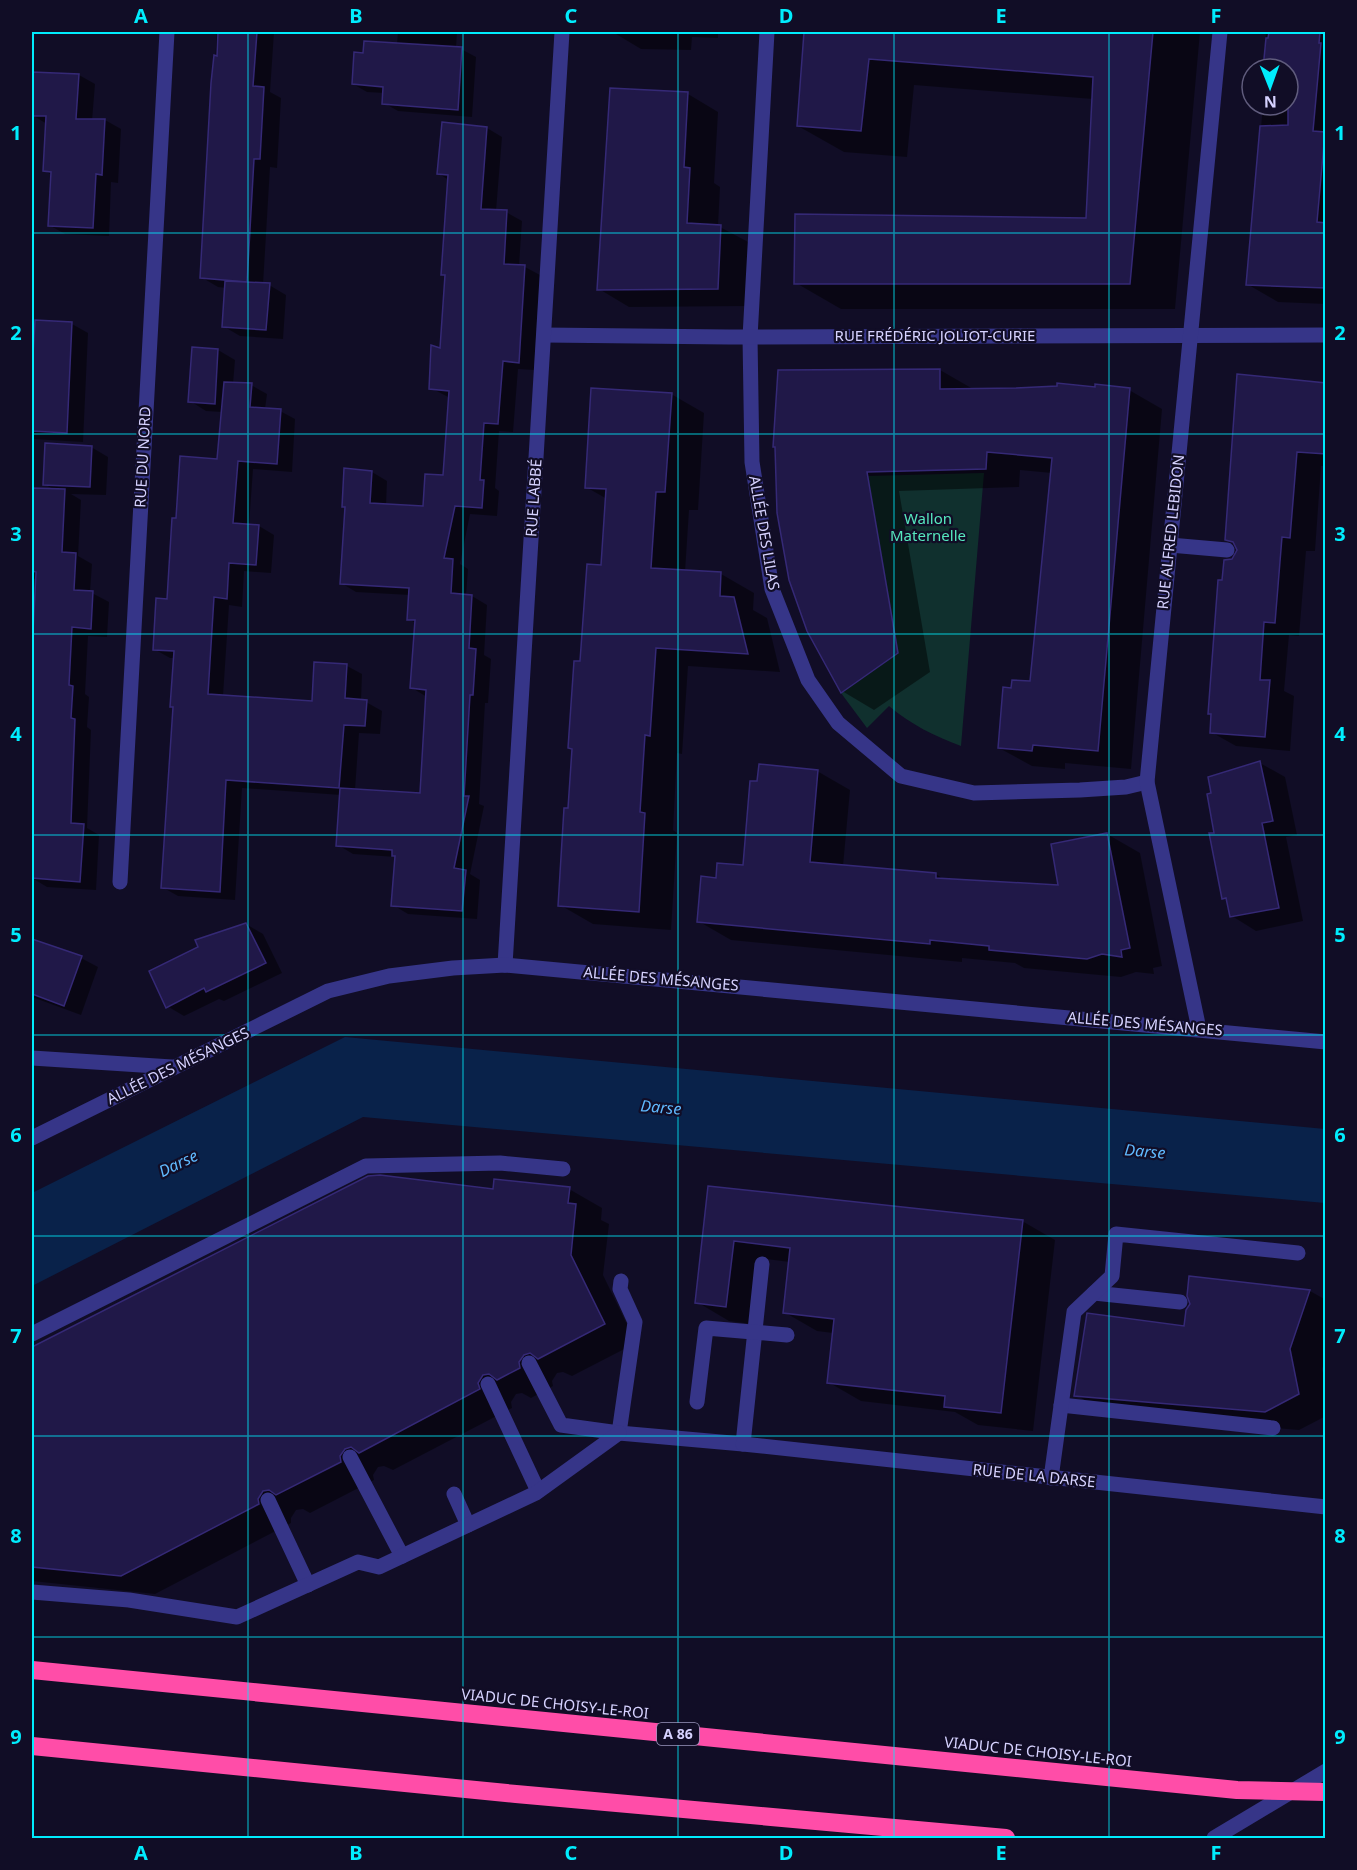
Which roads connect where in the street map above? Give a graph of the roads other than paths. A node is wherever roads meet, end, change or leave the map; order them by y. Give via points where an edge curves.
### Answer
1 (166, 32) edge
2 (562, 32) edge
3 (767, 32) edge
4 (1220, 32) edge
5 (544, 335) junction
6 (1190, 335) junction
7 (1326, 335) edge
8 (750, 336) junction
9 (1170, 545) junction
10 (1227, 550) dead end
11 (1147, 782) junction
12 (120, 882) dead end
13 (505, 965) junction
14 (1199, 1029) junction
15 (1326, 1042) edge
16 (32, 1058) edge
17 (175, 1067) junction
18 (32, 1138) edge
19 (563, 1169) dead end
20 (1298, 1253) dead end
21 (762, 1264) dead end
22 (621, 1281) dead end
23 (1094, 1293) junction
24 (1180, 1302) dead end
25 (755, 1332) junction
26 (32, 1334) edge
27 (787, 1335) dead end
28 (529, 1364) dead end
29 (488, 1384) dead end
30 (698, 1402) dead end
31 (1061, 1405) junction
32 (1273, 1428) dead end
33 (620, 1433) junction
34 (743, 1444) junction
35 (350, 1457) dead end
36 (1051, 1478) junction
37 (538, 1491) junction
38 (454, 1494) dead end
39 (268, 1500) dead end
40 (1326, 1508) edge
41 (468, 1524) junction
42 (402, 1556) junction
43 (308, 1585) junction
44 (32, 1592) edge
45 (32, 1670) edge
46 (32, 1746) edge
47 (1326, 1771) edge
48 (1326, 1792) edge
49 (1006, 1839) edge
50 (1214, 1839) edge

1 - 12 street, RUE DU NORD
2 - 5 street, RUE LABBÉ
3 - 8 street, ALLÉE DES LILAS
4 - 6 street, RUE ALFRED LEBIDON
5 - 8 street, RUE FRÉDÉRIC JOLIOT-CURIE
5 - 13 street, RUE LABBÉ
6 - 7 street, RUE FRÉDÉRIC JOLIOT-CURIE
6 - 8 street, RUE FRÉDÉRIC JOLIOT-CURIE
6 - 9 street, RUE ALFRED LEBIDON
8 - 11 street, ALLÉE DES LILAS via 752,462 772,589 808,680 838,723 901,776 974,794 1126,787
9 - 10 street
9 - 11 street, RUE ALFRED LEBIDON
11 - 14 street, RUE ALFRED LEBIDON
13 - 14 street, ALLÉE DES MÉSANGES
13 - 17 street, ALLÉE DES MÉSANGES via 389,976 328,991
14 - 15 street, ALLÉE DES MÉSANGES
16 - 17 street
17 - 18 street, ALLÉE DES MÉSANGES
19 - 26 street via 500,1163 366,1166
20 - 23 street via 1116,1234 1112,1276
21 - 25 street
22 - 33 street via 620,1289 635,1322
23 - 24 street
23 - 31 street via 1074,1312
25 - 27 street
25 - 30 street via 706,1328
25 - 34 street
28 - 33 street, RUE DE LA DARSE via 561,1425
29 - 37 street
31 - 32 street
31 - 36 street
33 - 34 street, RUE DE LA DARSE
33 - 37 street
34 - 36 street, RUE DE LA DARSE
35 - 42 street
36 - 40 street, RUE DE LA DARSE
37 - 41 street
38 - 41 street
39 - 43 street
41 - 42 street
42 - 43 street via 379,1567 358,1562
43 - 44 street via 237,1617 129,1600
45 - 48 highway, VIADUC DE CHOISY-LE-ROI / A 86, bridge via 1237,1790
46 - 49 highway
47 - 50 street

